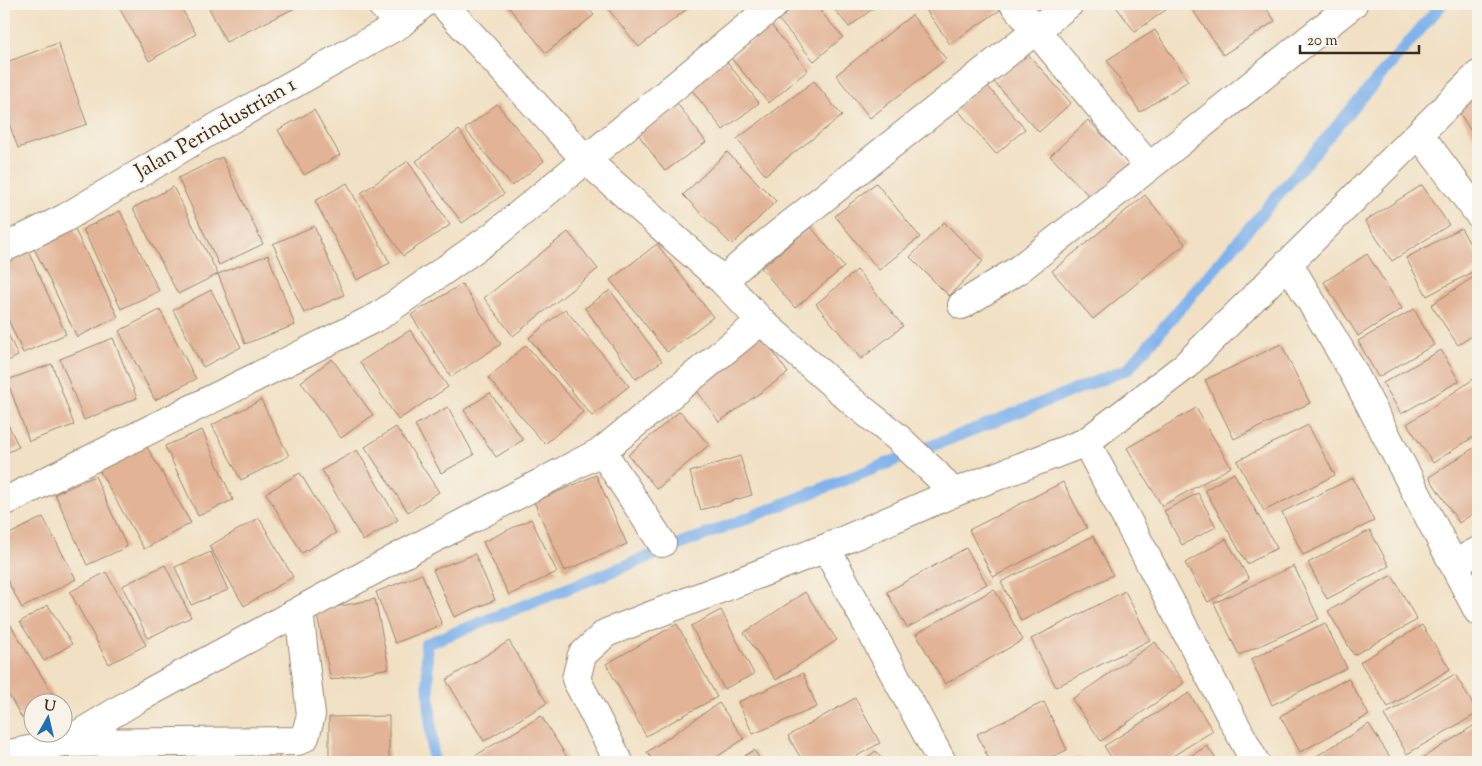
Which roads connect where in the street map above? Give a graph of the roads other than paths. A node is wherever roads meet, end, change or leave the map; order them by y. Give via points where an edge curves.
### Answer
1 (381, 4) edge
2 (423, 4) edge
3 (443, 4) edge
4 (776, 4) edge
5 (1014, 4) edge
6 (1069, 4) edge
7 (1353, 4) edge
8 (400, 24) junction
9 (1036, 31) junction
10 (1478, 76) edge
11 (1419, 134) junction
12 (585, 159) junction
13 (1149, 168) junction
14 (1478, 214) edge
15 (4, 248) edge
16 (1288, 263) junction
17 (723, 281) junction
18 (962, 305) dead end
19 (761, 321) junction
20 (1086, 442) junction
21 (602, 451) junction
22 (944, 483) junction
23 (4, 502) edge
24 (662, 543) dead end
25 (826, 548) junction
26 (1478, 551) edge
27 (1454, 564) junction
28 (299, 611) junction
29 (1478, 611) edge
30 (72, 738) edge
31 (72, 743) edge
32 (59, 744) edge
33 (4, 755) edge
34 (619, 762) edge
35 (942, 762) edge
36 (1255, 762) edge

1 - 8 street
2 - 8 street, Jalan Perindustrian 1
3 - 12 street
4 - 12 street
5 - 9 street
6 - 9 street
7 - 13 street
8 - 15 street, Jalan Perindustrian 1 via 217,127 66,218
9 - 13 street
9 - 17 street
10 - 11 street
11 - 14 street
11 - 16 street
12 - 17 street
12 - 23 street via 493,236 378,316
13 - 18 street via 1018,270
16 - 20 street via 1184,367
16 - 27 street via 1352,370
17 - 19 street
19 - 21 street
19 - 22 street via 896,437
20 - 22 street
20 - 36 street
21 - 24 street
21 - 28 street
22 - 25 street
25 - 34 street via 606,633 582,655 576,680
25 - 35 street
26 - 27 street
27 - 29 street
28 - 30 street
28 - 31 street via 311,714 305,737 298,741
32 - 33 street

